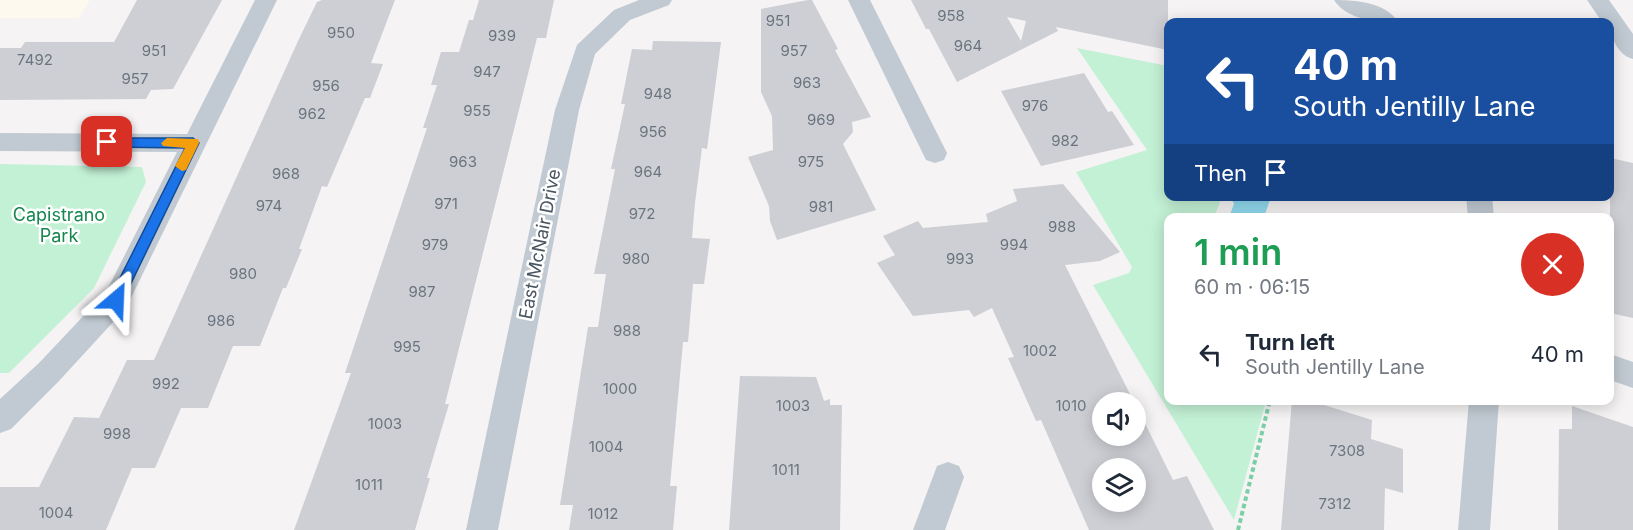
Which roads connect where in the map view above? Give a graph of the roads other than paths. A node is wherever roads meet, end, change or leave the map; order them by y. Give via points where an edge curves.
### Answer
1 (266, 0) edge
2 (661, 0) edge
3 (859, 0) edge
4 (1345, 0) edge
5 (1598, 0) edge
6 (1379, 18) edge
7 (1610, 18) edge
8 (1614, 23) edge
9 (1633, 51) edge
10 (0, 142) edge
11 (193, 143) junction
12 (935, 153) dead end
13 (1614, 368) edge
14 (1633, 375) edge
15 (1484, 405) edge
16 (0, 419) edge
17 (948, 477) dead end
18 (482, 530) edge
19 (929, 530) edge
20 (1473, 530) edge

1 - 11 street
2 - 18 street, East McNair Drive via 622,15 585,51 567,110
3 - 12 street
4 - 6 street
5 - 7 street
8 - 9 street
10 - 11 street
11 - 16 street via 116,300
13 - 14 street
15 - 20 street
17 - 19 street

